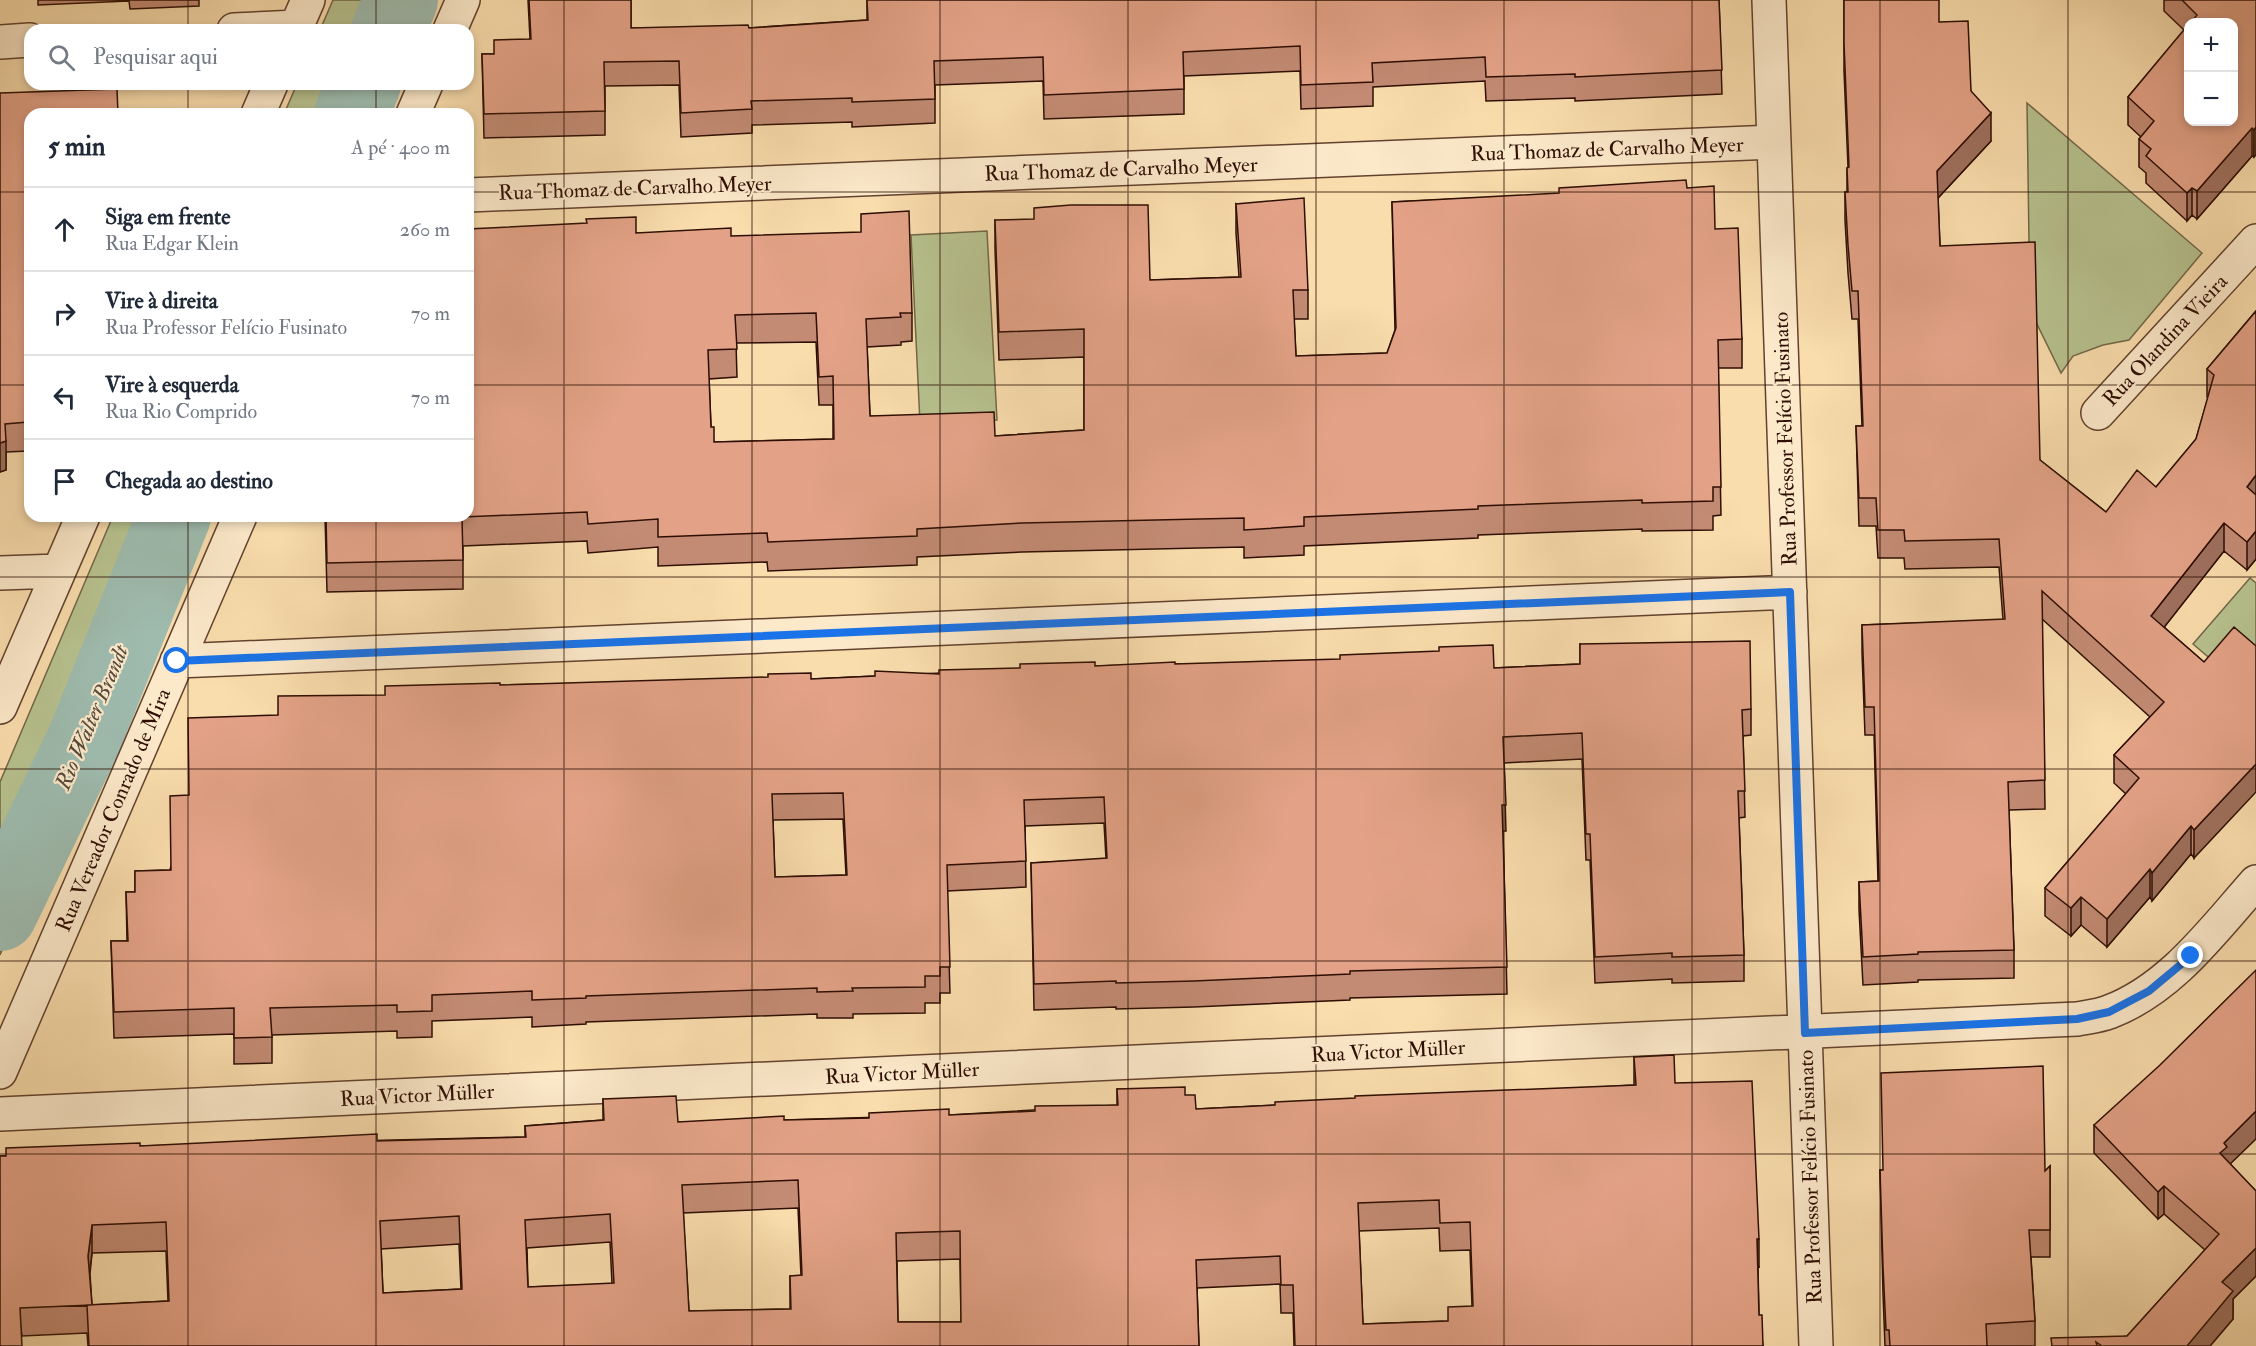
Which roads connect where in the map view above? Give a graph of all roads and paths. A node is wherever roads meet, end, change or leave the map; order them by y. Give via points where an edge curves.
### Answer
1 (463, 0) edge
2 (1769, 0) edge
3 (300, 19) edge
4 (270, 24) edge
5 (453, 24) edge
6 (24, 40) edge
7 (0, 42) edge
8 (268, 90) edge
9 (424, 90) edge
10 (261, 108) edge
11 (416, 108) edge
12 (1774, 142) junction
13 (474, 195) edge
14 (2256, 241) edge
15 (2098, 413) dead end
16 (80, 522) edge
17 (237, 522) edge
18 (59, 571) junction
19 (0, 573) edge
20 (1790, 592) junction
21 (177, 661) junction
22 (0, 707) edge
23 (2256, 882) edge
24 (1805, 1033) junction
25 (0, 1072) edge
26 (0, 1114) edge
27 (1816, 1346) edge

1 - 5 street
2 - 12 street, Rua Professor Felício Fusinato
3 - 4 street
6 - 7 street
8 - 10 street
9 - 11 street
12 - 13 street, Rua Thomaz de Carvalho Meyer
12 - 20 street, Rua Professor Felício Fusinato
14 - 15 street, Rua Olandina Vieira
16 - 18 street
17 - 21 street, Rua Vereador Conrado de Mira
18 - 19 street
18 - 22 street
20 - 21 street
20 - 24 street, Rua Professor Felício Fusinato
21 - 25 street, Rua Vereador Conrado de Mira
23 - 24 street, Rua Victor Müller via 2191,956 2149,991 2109,1012 2040,1022
24 - 26 street, Rua Victor Müller
24 - 27 street, Rua Professor Felício Fusinato

